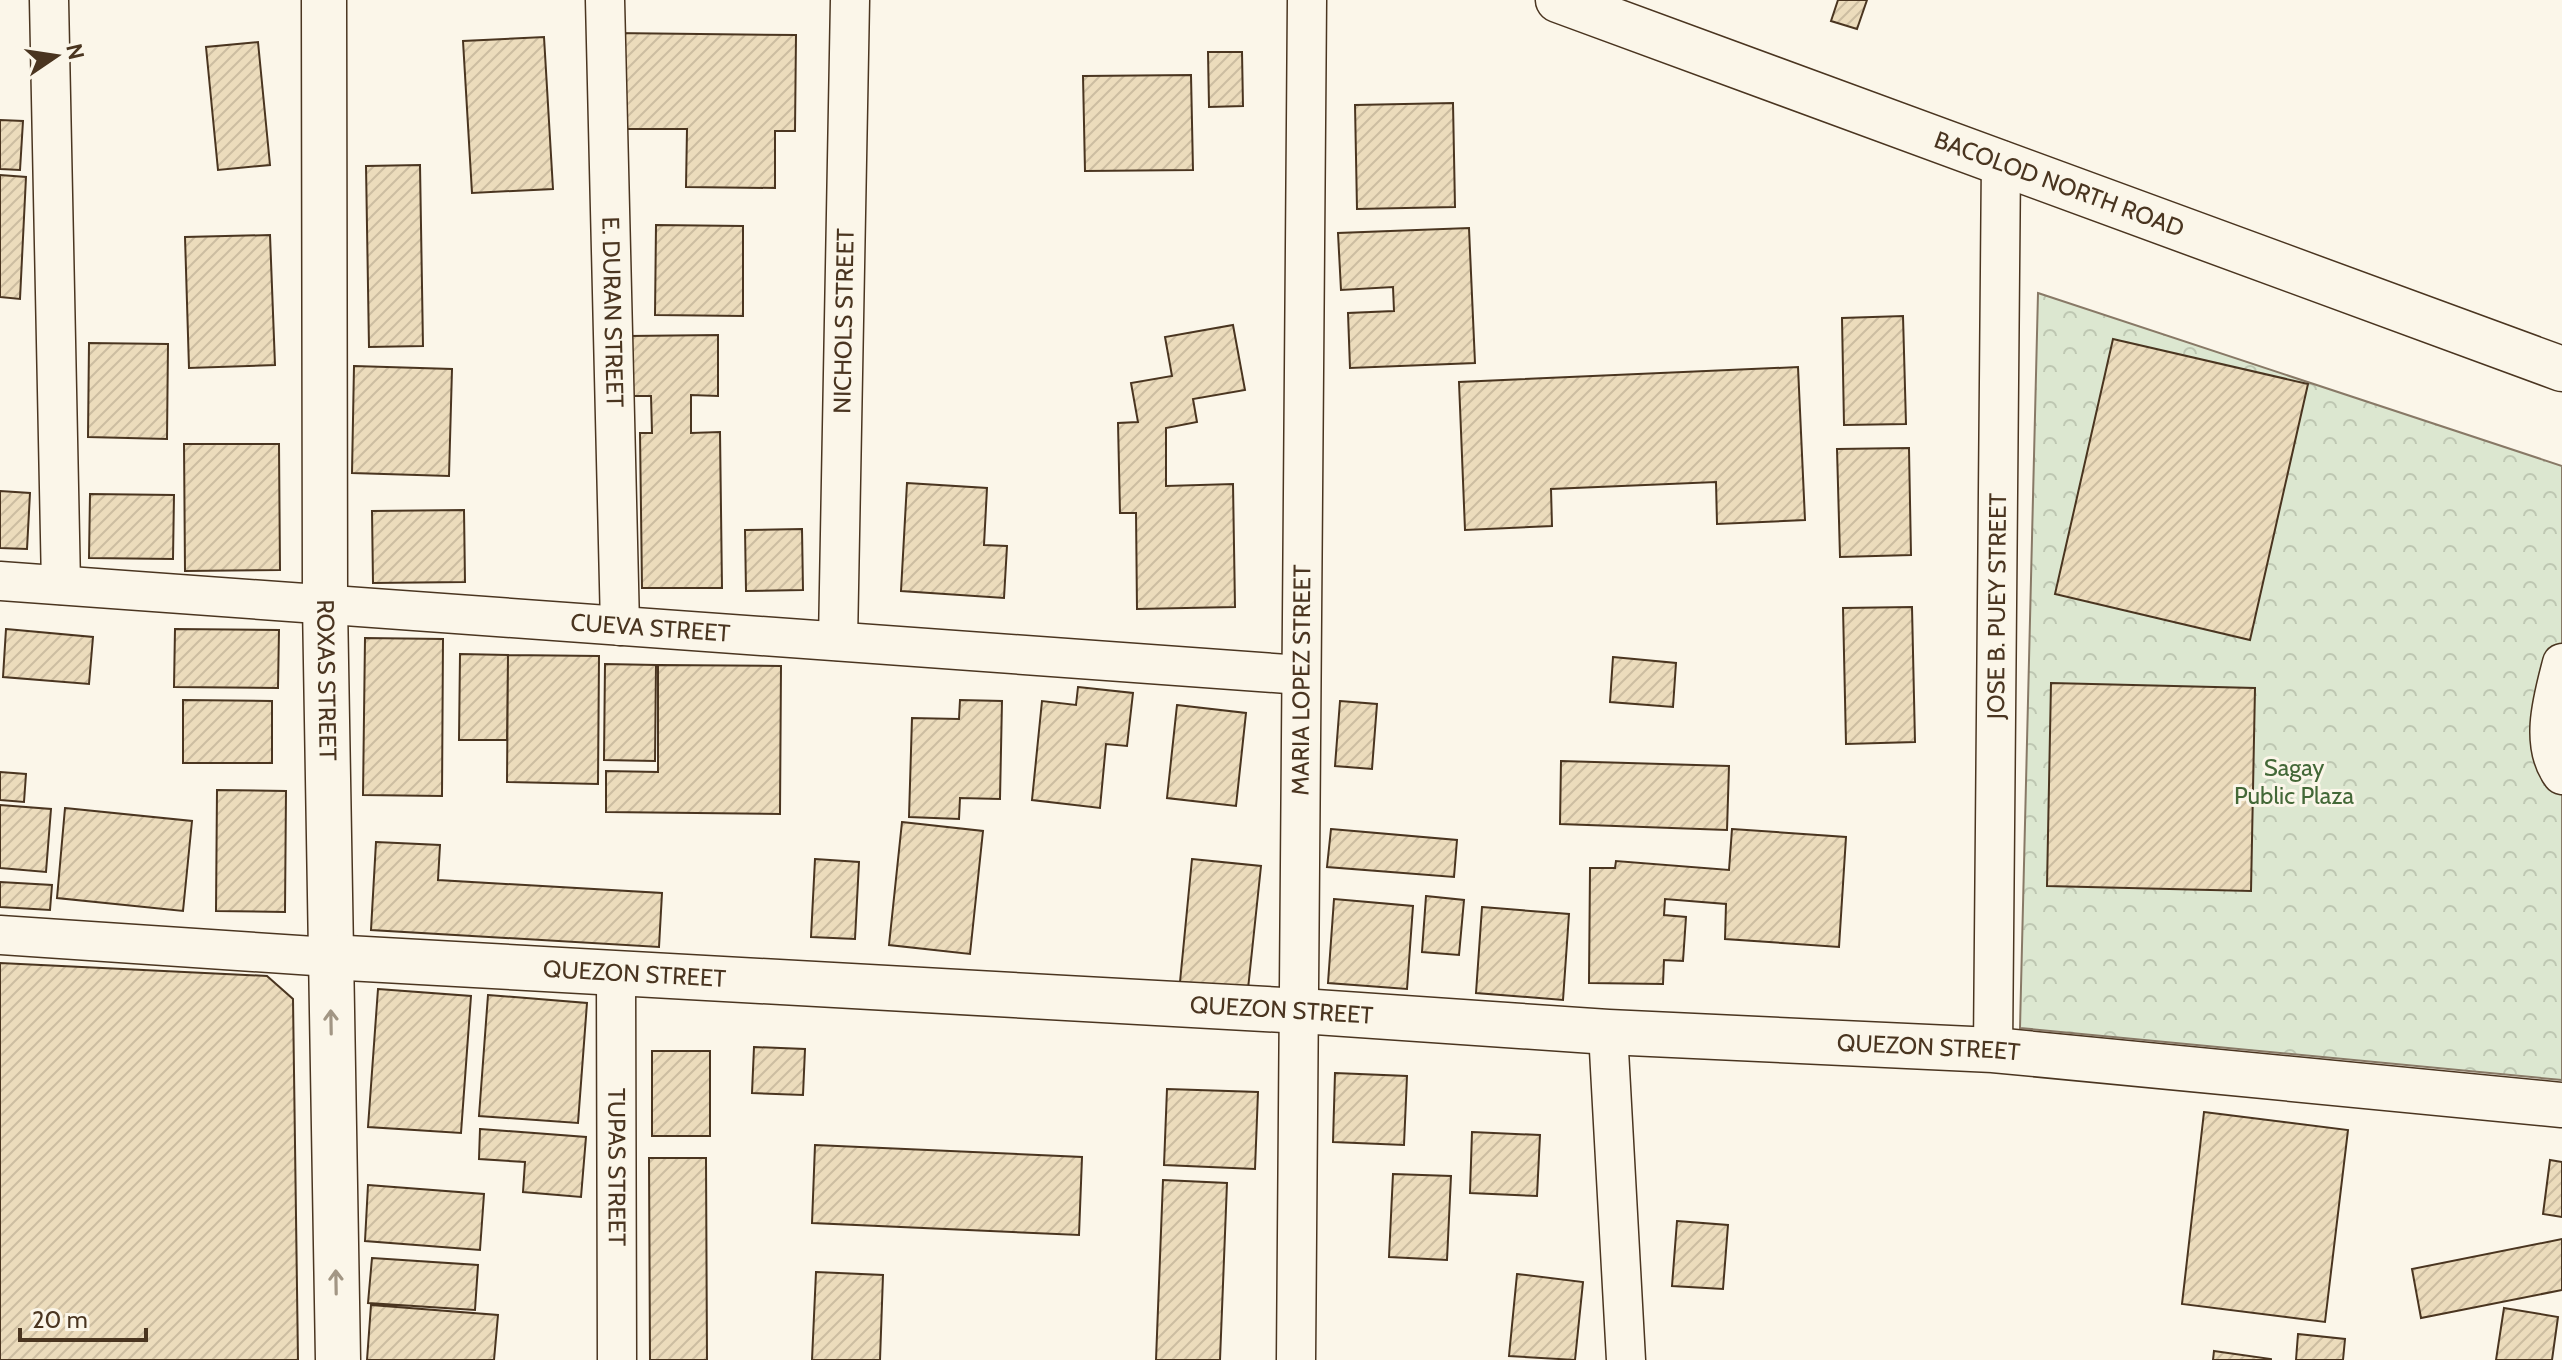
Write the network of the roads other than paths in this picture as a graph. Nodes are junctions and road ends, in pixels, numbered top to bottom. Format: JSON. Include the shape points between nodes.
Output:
{"nodes":[{"id":1,"x":49,"y":0,"type":"edge"},
{"id":2,"x":324,"y":0,"type":"edge"},
{"id":3,"x":605,"y":0,"type":"edge"},
{"id":4,"x":850,"y":0,"type":"edge"},
{"id":5,"x":1307,"y":0,"type":"edge"},
{"id":6,"x":1558,"y":0,"type":"edge"},
{"id":7,"x":2001,"y":160,"type":"junction"},
{"id":8,"x":2562,"y":369,"type":"edge"},
{"id":9,"x":0,"y":581,"type":"edge"},
{"id":10,"x":61,"y":585,"type":"junction"},
{"id":11,"x":325,"y":604,"type":"junction"},
{"id":12,"x":620,"y":626,"type":"junction"},
{"id":13,"x":838,"y":641,"type":"junction"},
{"id":14,"x":2562,"y":663,"type":"edge"},
{"id":15,"x":1301,"y":675,"type":"junction"},
{"id":16,"x":2562,"y":775,"type":"edge"},
{"id":17,"x":0,"y":935,"type":"edge"},
{"id":18,"x":329,"y":957,"type":"junction"},
{"id":19,"x":616,"y":975,"type":"junction"},
{"id":20,"x":1301,"y":1011,"type":"junction"},
{"id":21,"x":1608,"y":1032,"type":"junction"},
{"id":22,"x":1993,"y":1050,"type":"junction"},
{"id":23,"x":2562,"y":1105,"type":"edge"},
{"id":24,"x":338,"y":1360,"type":"edge"},
{"id":25,"x":617,"y":1360,"type":"edge"},
{"id":26,"x":1296,"y":1360,"type":"edge"},
{"id":27,"x":1626,"y":1360,"type":"edge"}],
"edges":[{"from":1,"to":10,"type":"street"},
{"from":2,"to":11,"type":"main road","name":"ROXAS STREET"},
{"from":3,"to":12,"type":"street","name":"E. DURAN STREET"},
{"from":4,"to":13,"type":"street","name":"NICHOLS STREET"},
{"from":5,"to":15,"type":"street","name":"MARIA LOPEZ STREET"},
{"from":6,"to":7,"type":"main road","name":"BACOLOD NORTH ROAD"},
{"from":7,"to":8,"type":"main road","name":"BACOLOD NORTH ROAD"},
{"from":7,"to":22,"type":"street","name":"JOSE B. PUEY STREET"},
{"from":9,"to":10,"type":"street","name":"CUEVA STREET"},
{"from":10,"to":11,"type":"street","name":"CUEVA STREET"},
{"from":11,"to":12,"type":"street","name":"CUEVA STREET"},
{"from":11,"to":18,"type":"main road","name":"ROXAS STREET"},
{"from":12,"to":13,"type":"street","name":"CUEVA STREET"},
{"from":13,"to":15,"type":"street","name":"CUEVA STREET"},
{"from":14,"to":16,"type":"street","via":[[2549,709],[2553,763]]},
{"from":15,"to":20,"type":"street","name":"MARIA LOPEZ STREET"},
{"from":17,"to":18,"type":"street","name":"QUEZON STREET"},
{"from":18,"to":19,"type":"main road","name":"QUEZON STREET"},
{"from":24,"to":18,"type":"main road","name":"ROXAS STREET","one_way":true},
{"from":19,"to":20,"type":"main road","name":"QUEZON STREET"},
{"from":19,"to":25,"type":"street","name":"TUPAS STREET"},
{"from":20,"to":21,"type":"main road","name":"QUEZON STREET"},
{"from":20,"to":26,"type":"street","name":"MARIA LOPEZ STREET"},
{"from":21,"to":22,"type":"main road","name":"QUEZON STREET"},
{"from":21,"to":27,"type":"street"},
{"from":22,"to":23,"type":"main road","name":"QUEZON STREET"}]}
